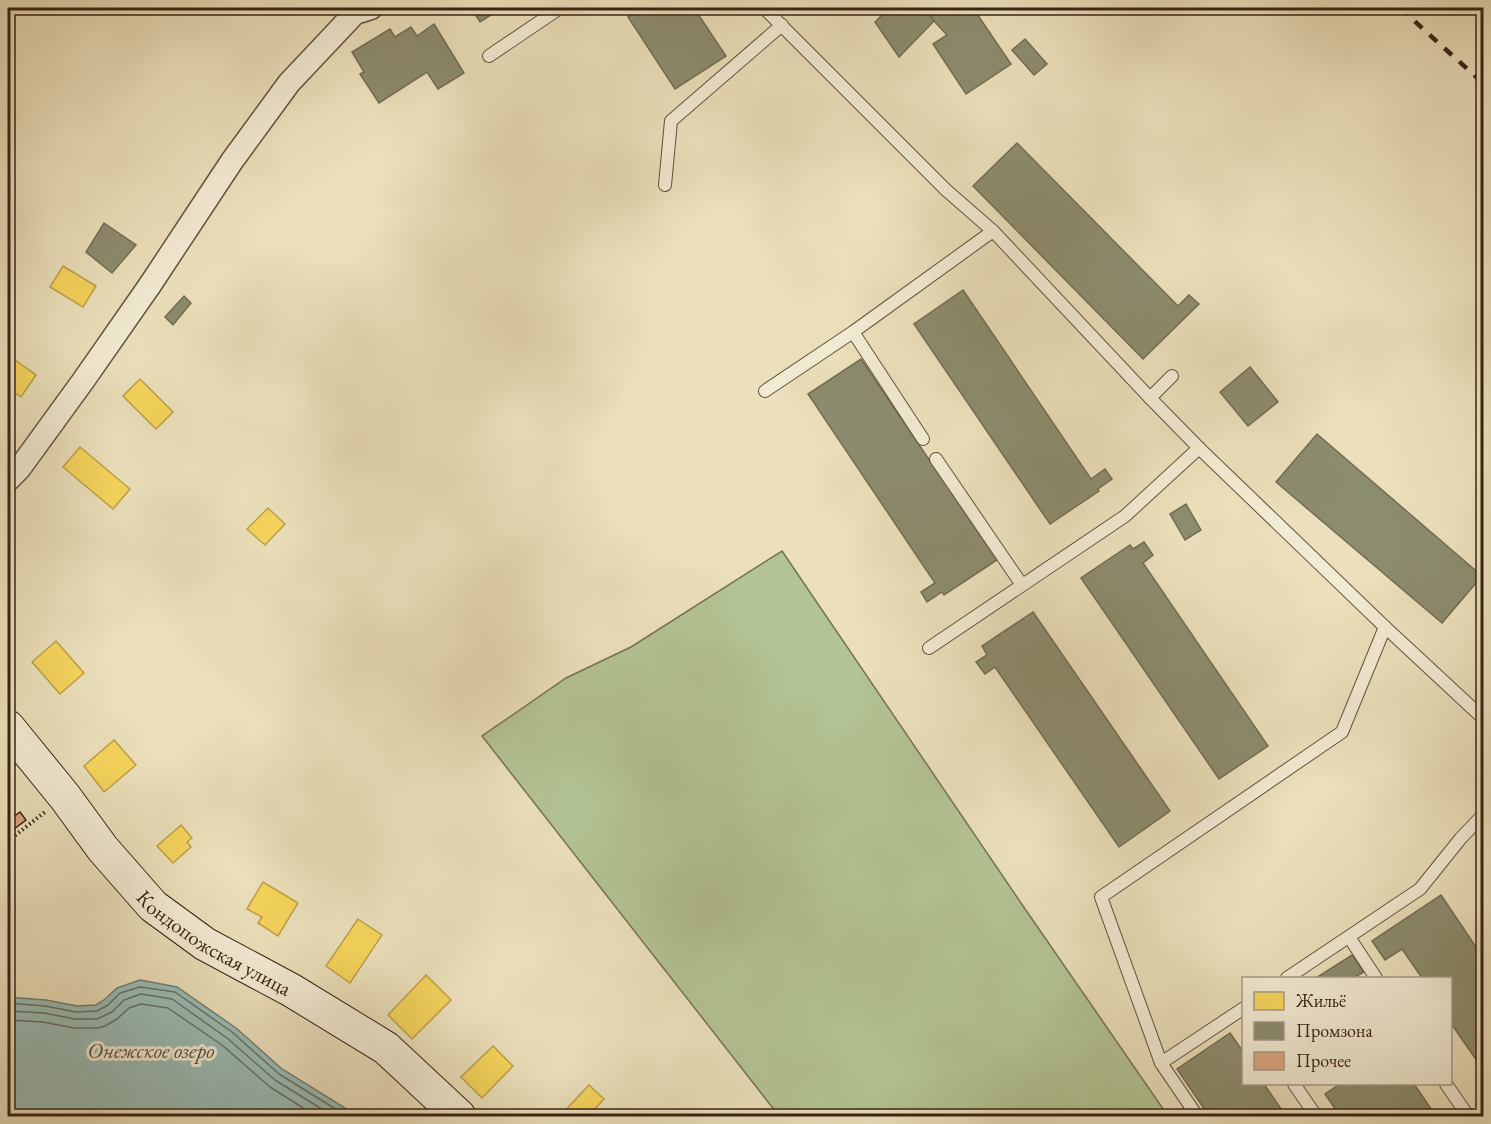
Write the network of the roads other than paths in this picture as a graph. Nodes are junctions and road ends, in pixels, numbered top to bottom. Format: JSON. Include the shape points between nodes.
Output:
{"nodes":[{"id":1,"x":371,"y":8,"type":"edge"},
{"id":2,"x":560,"y":8,"type":"edge"},
{"id":3,"x":764,"y":8,"type":"edge"},
{"id":4,"x":782,"y":25,"type":"junction"},
{"id":5,"x":489,"y":56,"type":"dead end"},
{"id":6,"x":665,"y":185,"type":"dead end"},
{"id":7,"x":993,"y":231,"type":"junction"},
{"id":8,"x":853,"y":332,"type":"junction"},
{"id":9,"x":1172,"y":376,"type":"dead end"},
{"id":10,"x":765,"y":391,"type":"dead end"},
{"id":11,"x":1150,"y":398,"type":"junction"},
{"id":12,"x":923,"y":439,"type":"dead end"},
{"id":13,"x":1199,"y":448,"type":"junction"},
{"id":14,"x":936,"y":459,"type":"dead end"},
{"id":15,"x":8,"y":480,"type":"edge"},
{"id":16,"x":1022,"y":585,"type":"junction"},
{"id":17,"x":1385,"y":627,"type":"junction"},
{"id":18,"x":929,"y":648,"type":"dead end"},
{"id":19,"x":1484,"y":719,"type":"edge"},
{"id":20,"x":8,"y":727,"type":"edge"},
{"id":21,"x":1484,"y":814,"type":"edge"},
{"id":22,"x":1348,"y":937,"type":"junction"},
{"id":23,"x":1288,"y":977,"type":"edge"},
{"id":24,"x":1375,"y":977,"type":"edge"},
{"id":25,"x":1242,"y":1009,"type":"edge"},
{"id":26,"x":1161,"y":1064,"type":"junction"},
{"id":27,"x":1295,"y":1085,"type":"edge"},
{"id":28,"x":1447,"y":1085,"type":"edge"},
{"id":29,"x":459,"y":1116,"type":"edge"},
{"id":30,"x":1197,"y":1116,"type":"edge"},
{"id":31,"x":1316,"y":1116,"type":"edge"},
{"id":32,"x":1468,"y":1116,"type":"edge"}],
"edges":[{"from":1,"to":15,"type":"street","via":[[355,13],[289,83],[83,381]]},
{"from":2,"to":5,"type":"lane"},
{"from":3,"to":4,"type":"lane"},
{"from":4,"to":6,"type":"lane","via":[[670,121]]},
{"from":4,"to":7,"type":"lane","via":[[946,190]]},
{"from":7,"to":8,"type":"lane"},
{"from":7,"to":11,"type":"lane"},
{"from":8,"to":10,"type":"lane"},
{"from":8,"to":12,"type":"lane"},
{"from":9,"to":11,"type":"lane"},
{"from":11,"to":13,"type":"lane"},
{"from":13,"to":16,"type":"lane","via":[[1125,516]]},
{"from":13,"to":17,"type":"lane"},
{"from":14,"to":16,"type":"lane"},
{"from":16,"to":18,"type":"lane"},
{"from":17,"to":19,"type":"lane"},
{"from":17,"to":26,"type":"lane","via":[[1341,732],[1101,897]]},
{"from":20,"to":29,"type":"street","name":"Кондопожская улица","via":[[153,906],[205,944],[386,1048]]},
{"from":21,"to":22,"type":"lane","via":[[1420,889]]},
{"from":22,"to":23,"type":"lane"},
{"from":22,"to":24,"type":"lane"},
{"from":25,"to":26,"type":"lane"},
{"from":26,"to":30,"type":"lane"},
{"from":27,"to":31,"type":"lane"},
{"from":28,"to":32,"type":"lane"}]}
